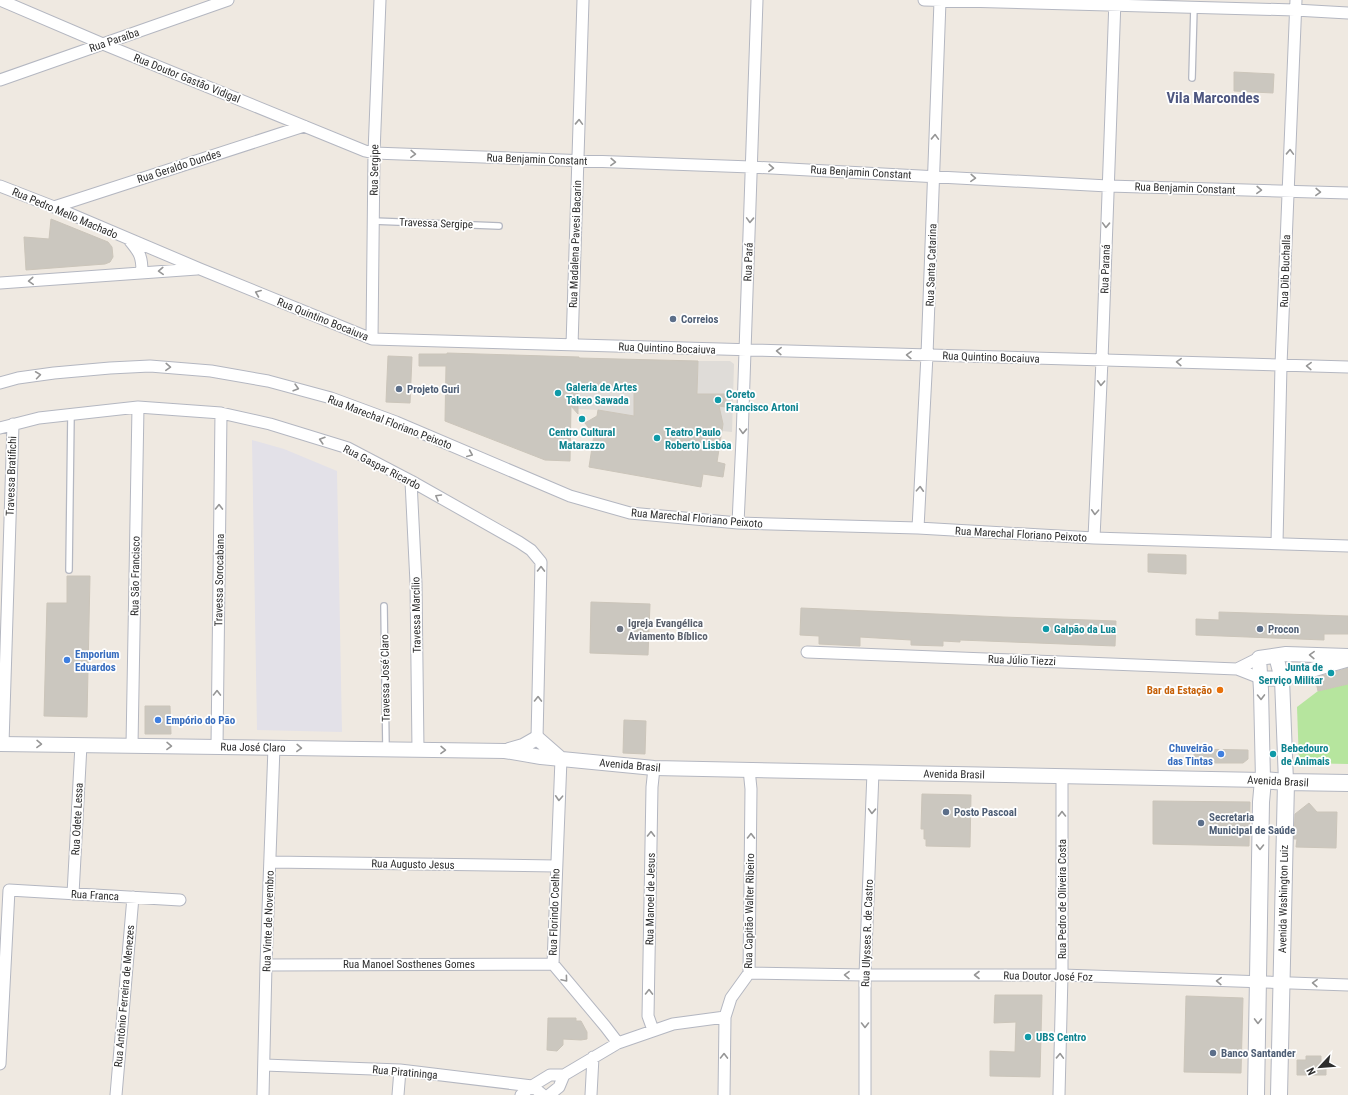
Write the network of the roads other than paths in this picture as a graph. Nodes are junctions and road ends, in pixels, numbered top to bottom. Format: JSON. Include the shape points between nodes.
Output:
{"nodes":[{"id":1,"x":0,"y":0,"type":"edge"},
{"id":2,"x":228,"y":0,"type":"edge"},
{"id":3,"x":380,"y":0,"type":"edge"},
{"id":4,"x":583,"y":0,"type":"edge"},
{"id":5,"x":757,"y":0,"type":"edge"},
{"id":6,"x":924,"y":0,"type":"edge"},
{"id":7,"x":940,"y":1,"type":"edge"},
{"id":8,"x":1115,"y":2,"type":"edge"},
{"id":9,"x":1296,"y":5,"type":"edge"},
{"id":10,"x":1194,"y":7,"type":"junction"},
{"id":11,"x":1348,"y":13,"type":"edge"},
{"id":12,"x":103,"y":44,"type":"junction"},
{"id":13,"x":1192,"y":78,"type":"dead end"},
{"id":14,"x":0,"y":80,"type":"edge"},
{"id":15,"x":304,"y":126,"type":"junction"},
{"id":16,"x":374,"y":153,"type":"junction"},
{"id":17,"x":577,"y":161,"type":"junction"},
{"id":18,"x":751,"y":167,"type":"junction"},
{"id":19,"x":934,"y":176,"type":"junction"},
{"id":20,"x":0,"y":186,"type":"edge"},
{"id":21,"x":1108,"y":186,"type":"junction"},
{"id":22,"x":1288,"y":191,"type":"junction"},
{"id":23,"x":1348,"y":193,"type":"edge"},
{"id":24,"x":54,"y":207,"type":"junction"},
{"id":25,"x":373,"y":221,"type":"junction"},
{"id":26,"x":499,"y":226,"type":"dead end"},
{"id":27,"x":130,"y":240,"type":"junction"},
{"id":28,"x":200,"y":269,"type":"junction"},
{"id":29,"x":142,"y":272,"type":"junction"},
{"id":30,"x":0,"y":283,"type":"edge"},
{"id":31,"x":372,"y":339,"type":"junction"},
{"id":32,"x":572,"y":345,"type":"junction"},
{"id":33,"x":745,"y":350,"type":"junction"},
{"id":34,"x":927,"y":355,"type":"junction"},
{"id":35,"x":1102,"y":360,"type":"junction"},
{"id":36,"x":1282,"y":365,"type":"junction"},
{"id":37,"x":1348,"y":367,"type":"edge"},
{"id":38,"x":0,"y":383,"type":"edge"},
{"id":39,"x":138,"y":407,"type":"junction"},
{"id":40,"x":220,"y":413,"type":"junction"},
{"id":41,"x":71,"y":414,"type":"junction"},
{"id":42,"x":13,"y":424,"type":"junction"},
{"id":43,"x":0,"y":428,"type":"edge"},
{"id":44,"x":411,"y":481,"type":"junction"},
{"id":45,"x":738,"y":523,"type":"junction"},
{"id":46,"x":918,"y":528,"type":"junction"},
{"id":47,"x":1094,"y":538,"type":"junction"},
{"id":48,"x":1277,"y":543,"type":"junction"},
{"id":49,"x":1348,"y":546,"type":"edge"},
{"id":50,"x":69,"y":570,"type":"dead end"},
{"id":51,"x":384,"y":606,"type":"dead end"},
{"id":52,"x":807,"y":652,"type":"dead end"},
{"id":53,"x":1276,"y":656,"type":"junction"},
{"id":54,"x":1348,"y":656,"type":"edge"},
{"id":55,"x":1259,"y":658,"type":"junction"},
{"id":56,"x":1348,"y":660,"type":"edge"},
{"id":57,"x":1237,"y":668,"type":"junction"},
{"id":58,"x":1260,"y":678,"type":"junction"},
{"id":59,"x":1282,"y":680,"type":"junction"},
{"id":60,"x":538,"y":738,"type":"junction"},
{"id":61,"x":1,"y":744,"type":"edge"},
{"id":62,"x":81,"y":745,"type":"junction"},
{"id":63,"x":132,"y":745,"type":"junction"},
{"id":64,"x":217,"y":746,"type":"junction"},
{"id":65,"x":274,"y":747,"type":"junction"},
{"id":66,"x":386,"y":750,"type":"junction"},
{"id":67,"x":418,"y":750,"type":"junction"},
{"id":68,"x":505,"y":751,"type":"junction"},
{"id":69,"x":561,"y":759,"type":"junction"},
{"id":70,"x":654,"y":768,"type":"junction"},
{"id":71,"x":749,"y":769,"type":"junction"},
{"id":72,"x":873,"y":772,"type":"junction"},
{"id":73,"x":1062,"y":776,"type":"junction"},
{"id":74,"x":1263,"y":780,"type":"junction"},
{"id":75,"x":1286,"y":782,"type":"junction"},
{"id":76,"x":1348,"y":783,"type":"edge"},
{"id":77,"x":270,"y":862,"type":"junction"},
{"id":78,"x":556,"y":866,"type":"junction"},
{"id":79,"x":73,"y":894,"type":"junction"},
{"id":80,"x":133,"y":897,"type":"junction"},
{"id":81,"x":180,"y":900,"type":"dead end"},
{"id":82,"x":553,"y":964,"type":"junction"},
{"id":83,"x":266,"y":965,"type":"junction"},
{"id":84,"x":749,"y":973,"type":"junction"},
{"id":85,"x":865,"y":975,"type":"junction"},
{"id":86,"x":1062,"y":975,"type":"junction"},
{"id":87,"x":1258,"y":982,"type":"junction"},
{"id":88,"x":1281,"y":982,"type":"junction"},
{"id":89,"x":1348,"y":985,"type":"edge"},
{"id":90,"x":725,"y":1016,"type":"junction"},
{"id":91,"x":653,"y":1030,"type":"junction"},
{"id":92,"x":618,"y":1043,"type":"junction"},
{"id":93,"x":593,"y":1057,"type":"junction"},
{"id":94,"x":0,"y":1064,"type":"edge"},
{"id":95,"x":264,"y":1065,"type":"junction"},
{"id":96,"x":400,"y":1070,"type":"junction"},
{"id":97,"x":564,"y":1075,"type":"junction"},
{"id":98,"x":532,"y":1086,"type":"junction"},
{"id":99,"x":116,"y":1095,"type":"edge"},
{"id":100,"x":263,"y":1095,"type":"edge"},
{"id":101,"x":398,"y":1095,"type":"edge"},
{"id":102,"x":521,"y":1095,"type":"edge"},
{"id":103,"x":543,"y":1095,"type":"edge"},
{"id":104,"x":549,"y":1095,"type":"edge"},
{"id":105,"x":591,"y":1095,"type":"edge"},
{"id":106,"x":724,"y":1095,"type":"edge"},
{"id":107,"x":865,"y":1095,"type":"edge"},
{"id":108,"x":1059,"y":1095,"type":"edge"},
{"id":109,"x":1256,"y":1095,"type":"edge"},
{"id":110,"x":1279,"y":1095,"type":"edge"}],
"edges":[{"from":1,"to":12,"type":"street","name":"Rua Doutor Gastão Vidigal"},
{"from":2,"to":12,"type":"street","name":"Rua Paraíba"},
{"from":3,"to":16,"type":"street","name":"Rua Sergipe"},
{"from":17,"to":4,"type":"street","name":"Rua Madalena Pavesi Bacarin","one_way":true},
{"from":5,"to":18,"type":"street","name":"Rua Pará"},
{"from":6,"to":7,"type":"street"},
{"from":7,"to":8,"type":"street"},
{"from":19,"to":7,"type":"street","name":"Rua Santa Catarina","one_way":true},
{"from":8,"to":10,"type":"street"},
{"from":8,"to":21,"type":"street","name":"Rua Paraná"},
{"from":9,"to":10,"type":"street"},
{"from":9,"to":11,"type":"street"},
{"from":22,"to":9,"type":"street","name":"Rua Dib Buchalla","one_way":true},
{"from":10,"to":13,"type":"lane"},
{"from":12,"to":14,"type":"street","name":"Rua Paraíba"},
{"from":12,"to":15,"type":"street","name":"Rua Doutor Gastão Vidigal"},
{"from":15,"to":16,"type":"street","name":"Rua Doutor Gastão Vidigal"},
{"from":15,"to":24,"type":"street","name":"Rua Geraldo Dundes"},
{"from":16,"to":17,"type":"street","name":"Rua Benjamin Constant","one_way":true},
{"from":16,"to":25,"type":"street","name":"Rua Sergipe"},
{"from":17,"to":18,"type":"street","name":"Rua Benjamin Constant","one_way":true},
{"from":17,"to":32,"type":"street","name":"Rua Madalena Pavesi Bacarin"},
{"from":18,"to":19,"type":"street","name":"Rua Benjamin Constant","one_way":true},
{"from":18,"to":33,"type":"street","name":"Rua Pará","one_way":true},
{"from":19,"to":21,"type":"street","name":"Rua Benjamin Constant","one_way":true},
{"from":19,"to":34,"type":"street","name":"Rua Santa Catarina"},
{"from":20,"to":24,"type":"street","name":"Rua Pedro Mello Machado"},
{"from":21,"to":22,"type":"street","name":"Rua Benjamin Constant","one_way":true},
{"from":21,"to":35,"type":"street","name":"Rua Paraná","one_way":true},
{"from":22,"to":23,"type":"street","name":"Rua Benjamin Constant","one_way":true},
{"from":22,"to":36,"type":"street","name":"Rua Dib Buchalla"},
{"from":24,"to":27,"type":"street","name":"Rua Pedro Mello Machado"},
{"from":25,"to":26,"type":"lane","name":"Travessa Sergipe"},
{"from":25,"to":31,"type":"street","name":"Rua Sergipe"},
{"from":27,"to":28,"type":"street","name":"Rua Pedro Mello Machado"},
{"from":27,"to":29,"type":"street","name":"Rua Pedro Mello Machado","via":[[140,254]]},
{"from":28,"to":29,"type":"street","name":"Rua Quintino Bocaiuva","one_way":true},
{"from":31,"to":28,"type":"street","name":"Rua Quintino Bocaiuva","one_way":true},
{"from":29,"to":30,"type":"street","name":"Rua Quintino Bocaiuva","one_way":true},
{"from":31,"to":32,"type":"street","name":"Rua Quintino Bocaiuva"},
{"from":32,"to":33,"type":"street","name":"Rua Quintino Bocaiuva"},
{"from":34,"to":33,"type":"street","name":"Rua Quintino Bocaiuva","one_way":true},
{"from":33,"to":45,"type":"street","name":"Rua Pará","one_way":true},
{"from":34,"to":35,"type":"street","name":"Rua Quintino Bocaiuva"},
{"from":46,"to":34,"type":"street","name":"Rua Santa Catarina","one_way":true},
{"from":36,"to":35,"type":"street","name":"Rua Quintino Bocaiuva","one_way":true},
{"from":35,"to":47,"type":"street","name":"Rua Paraná","one_way":true},
{"from":37,"to":36,"type":"street","name":"Rua Quintino Bocaiuva","one_way":true},
{"from":36,"to":48,"type":"street","name":"Rua Dib Buchalla"},
{"from":38,"to":45,"type":"street","name":"Rua Marechal Floriano Peixoto","one_way":true,"via":[[54,373],[150,366],[246,376],[331,398],[396,422],[570,496],[630,512]]},
{"from":39,"to":40,"type":"street","name":"Rua Gaspar Ricardo"},
{"from":39,"to":41,"type":"street","name":"Rua Gaspar Ricardo"},
{"from":39,"to":63,"type":"street","name":"Rua São Francisco"},
{"from":44,"to":40,"type":"street","name":"Rua Gaspar Ricardo","one_way":true,"via":[[348,448],[270,424]]},
{"from":64,"to":40,"type":"street","name":"Travessa Sorocabana","one_way":true},
{"from":41,"to":42,"type":"street","name":"Rua Gaspar Ricardo"},
{"from":41,"to":50,"type":"lane"},
{"from":42,"to":43,"type":"street","name":"Rua Gaspar Ricardo"},
{"from":42,"to":61,"type":"street","name":"Travessa Bratifichi"},
{"from":60,"to":44,"type":"street","name":"Rua Gaspar Ricardo","one_way":true,"via":[[541,562],[531,550]]},
{"from":44,"to":67,"type":"street","name":"Travessa Marcílio","via":[[416,583]]},
{"from":45,"to":46,"type":"street","name":"Rua Marechal Floriano Peixoto"},
{"from":46,"to":47,"type":"street","name":"Rua Marechal Floriano Peixoto"},
{"from":47,"to":48,"type":"street","name":"Rua Marechal Floriano Peixoto"},
{"from":48,"to":49,"type":"street","name":"Rua Marechal Floriano Peixoto"},
{"from":51,"to":66,"type":"lane","name":"Travessa José Claro"},
{"from":52,"to":57,"type":"street","name":"Rua Júlio Tiezzi"},
{"from":54,"to":53,"type":"street","name":"Rua Júlio Tiezzi","one_way":true},
{"from":53,"to":55,"type":"street","name":"Rua Júlio Tiezzi"},
{"from":53,"to":59,"type":"street","name":"Avenida Washington Luiz"},
{"from":55,"to":57,"type":"street","name":"Rua Júlio Tiezzi"},
{"from":55,"to":58,"type":"street"},
{"from":56,"to":59,"type":"street"},
{"from":57,"to":58,"type":"street","name":"Rua Júlio Tiezzi"},
{"from":58,"to":59,"type":"street","name":"Rua Júlio Tiezzi"},
{"from":58,"to":74,"type":"street","one_way":true},
{"from":59,"to":75,"type":"street","name":"Avenida Washington Luiz"},
{"from":60,"to":68,"type":"street","name":"Rua José Claro"},
{"from":60,"to":69,"type":"street"},
{"from":61,"to":62,"type":"street","name":"Rua José Claro","one_way":true},
{"from":62,"to":63,"type":"street","name":"Rua José Claro"},
{"from":62,"to":79,"type":"street","name":"Rua Odete Lessa"},
{"from":63,"to":64,"type":"street","name":"Rua José Claro","one_way":true},
{"from":64,"to":65,"type":"street","name":"Rua José Claro"},
{"from":65,"to":66,"type":"street","name":"Rua José Claro","one_way":true},
{"from":65,"to":77,"type":"street","name":"Rua Vinte de Novembro"},
{"from":66,"to":67,"type":"street","name":"Rua José Claro"},
{"from":67,"to":68,"type":"street","name":"Rua José Claro","one_way":true},
{"from":68,"to":69,"type":"street","name":"Rua José Claro"},
{"from":69,"to":70,"type":"street","name":"Avenida Brasil"},
{"from":69,"to":78,"type":"street","name":"Rua Florindo Coelho","one_way":true},
{"from":70,"to":71,"type":"street","name":"Avenida Brasil"},
{"from":91,"to":70,"type":"street","name":"Rua Manoel de Jesus","one_way":true,"via":[[648,1016]]},
{"from":71,"to":72,"type":"street","name":"Avenida Brasil"},
{"from":84,"to":71,"type":"street","name":"Rua Capitão Walter Ribeiro","one_way":true},
{"from":72,"to":73,"type":"street","name":"Avenida Brasil"},
{"from":72,"to":85,"type":"street","name":"Rua Ulysses R. de Castro","one_way":true},
{"from":73,"to":74,"type":"street","name":"Avenida Brasil"},
{"from":86,"to":73,"type":"street","name":"Rua Pedro de Oliveira Costa","one_way":true},
{"from":74,"to":75,"type":"main road","name":"Avenida Brasil"},
{"from":74,"to":87,"type":"main road","one_way":true},
{"from":75,"to":76,"type":"main road","name":"Avenida Brasil"},
{"from":75,"to":88,"type":"main road","name":"Avenida Washington Luiz"},
{"from":77,"to":78,"type":"street","name":"Rua Augusto Jesus"},
{"from":77,"to":83,"type":"street","name":"Rua Vinte de Novembro"},
{"from":78,"to":82,"type":"street","name":"Rua Florindo Coelho"},
{"from":79,"to":80,"type":"street","name":"Rua Franca"},
{"from":79,"to":94,"type":"street","name":"Rua Franca","via":[[9,890]]},
{"from":80,"to":81,"type":"street","name":"Rua Franca"},
{"from":80,"to":99,"type":"street","name":"Rua Antônio Ferreira de Menezes"},
{"from":82,"to":83,"type":"street","name":"Rua Manoel Sosthenes Gomes"},
{"from":82,"to":92,"type":"street","name":"Rua Florindo Coelho","one_way":true},
{"from":83,"to":95,"type":"street","name":"Rua Vinte de Novembro"},
{"from":85,"to":84,"type":"street","name":"Rua Doutor José Foz","one_way":true},
{"from":84,"to":90,"type":"street","name":"Rua Capitão Walter Ribeiro","via":[[731,998]]},
{"from":86,"to":85,"type":"street","name":"Rua Doutor José Foz","one_way":true},
{"from":85,"to":107,"type":"street","name":"Rua Ulysses R. de Castro","one_way":true},
{"from":87,"to":86,"type":"street","name":"Rua Doutor José Foz","one_way":true},
{"from":108,"to":86,"type":"street","name":"Rua Pedro de Oliveira Costa","one_way":true},
{"from":87,"to":88,"type":"street","name":"Rua Doutor José Foz"},
{"from":87,"to":109,"type":"main road","one_way":true},
{"from":89,"to":88,"type":"street","name":"Rua Doutor José Foz","one_way":true},
{"from":88,"to":110,"type":"main road","name":"Avenida Washington Luiz"},
{"from":90,"to":91,"type":"street","via":[[673,1024]]},
{"from":106,"to":90,"type":"street","name":"Rua Capitão Walter Ribeiro","one_way":true},
{"from":91,"to":92,"type":"street"},
{"from":92,"to":93,"type":"street"},
{"from":93,"to":97,"type":"street"},
{"from":93,"to":105,"type":"street"},
{"from":95,"to":96,"type":"street","name":"Rua Piratininga"},
{"from":95,"to":100,"type":"street","name":"Rua Vinte de Novembro"},
{"from":96,"to":98,"type":"street","name":"Rua Piratininga"},
{"from":96,"to":101,"type":"street"},
{"from":97,"to":98,"type":"street","via":[[550,1075]]},
{"from":97,"to":104,"type":"street","via":[[559,1087]]},
{"from":98,"to":102,"type":"street"},
{"from":98,"to":103,"type":"street"}]}
